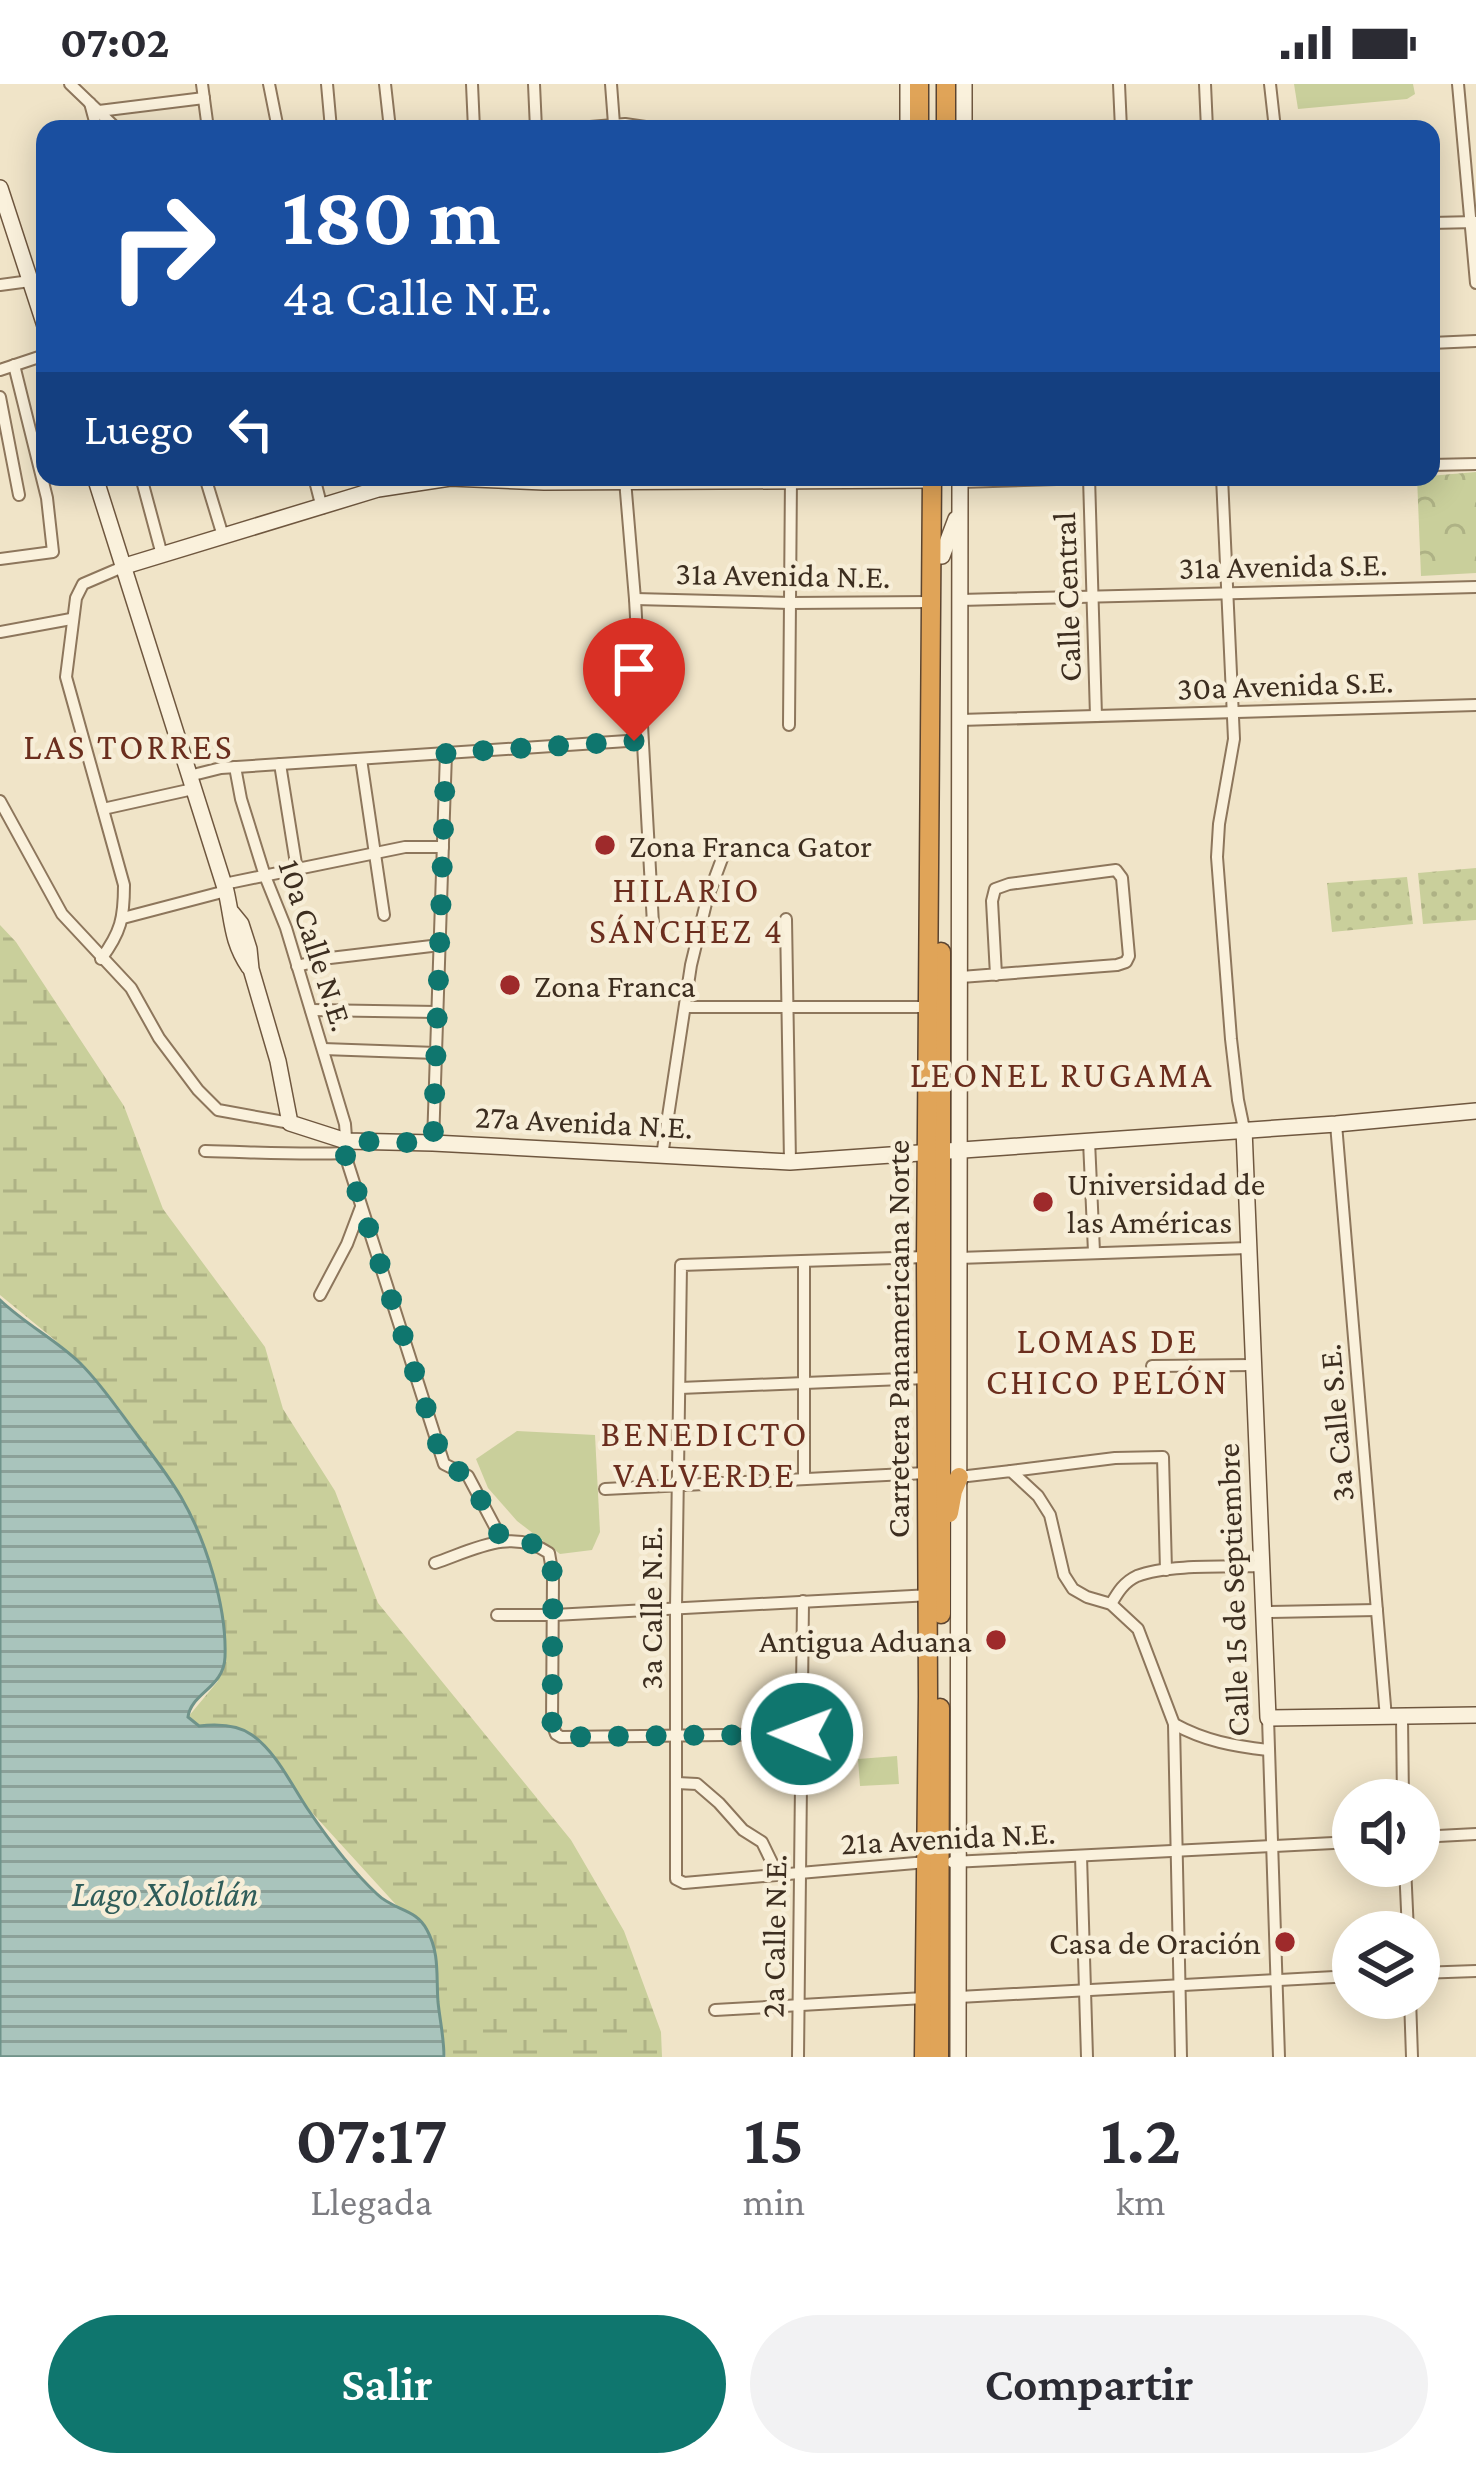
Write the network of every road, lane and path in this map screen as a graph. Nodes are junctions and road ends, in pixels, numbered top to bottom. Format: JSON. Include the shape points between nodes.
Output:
{"nodes":[{"id":1,"x":70,"y":84,"type":"edge"},
{"id":2,"x":269,"y":84,"type":"edge"},
{"id":3,"x":327,"y":84,"type":"edge"},
{"id":4,"x":385,"y":84,"type":"edge"},
{"id":5,"x":472,"y":84,"type":"edge"},
{"id":6,"x":534,"y":84,"type":"edge"},
{"id":7,"x":611,"y":84,"type":"edge"},
{"id":8,"x":908,"y":84,"type":"edge"},
{"id":9,"x":919,"y":84,"type":"edge"},
{"id":10,"x":946,"y":84,"type":"edge"},
{"id":11,"x":964,"y":84,"type":"edge"},
{"id":12,"x":1119,"y":84,"type":"edge"},
{"id":13,"x":1205,"y":84,"type":"edge"},
{"id":14,"x":1270,"y":84,"type":"edge"},
{"id":15,"x":1458,"y":84,"type":"edge"},
{"id":16,"x":203,"y":91,"type":"edge"},
{"id":17,"x":1476,"y":105,"type":"edge"},
{"id":18,"x":1460,"y":106,"type":"junction"},
{"id":19,"x":94,"y":107,"type":"junction"},
{"id":20,"x":96,"y":120,"type":"edge"},
{"id":21,"x":108,"y":120,"type":"edge"},
{"id":22,"x":276,"y":120,"type":"edge"},
{"id":23,"x":330,"y":120,"type":"edge"},
{"id":24,"x":389,"y":120,"type":"edge"},
{"id":25,"x":474,"y":120,"type":"edge"},
{"id":26,"x":536,"y":120,"type":"edge"},
{"id":27,"x":614,"y":120,"type":"edge"},
{"id":28,"x":914,"y":120,"type":"edge"},
{"id":29,"x":916,"y":120,"type":"edge"},
{"id":30,"x":951,"y":120,"type":"edge"},
{"id":31,"x":954,"y":120,"type":"edge"},
{"id":32,"x":1120,"y":120,"type":"edge"},
{"id":33,"x":1207,"y":120,"type":"edge"},
{"id":34,"x":1274,"y":120,"type":"edge"},
{"id":35,"x":0,"y":188,"type":"edge"},
{"id":36,"x":1473,"y":222,"type":"edge"},
{"id":37,"x":1440,"y":223,"type":"edge"},
{"id":38,"x":36,"y":275,"type":"edge"},
{"id":39,"x":36,"y":280,"type":"edge"},
{"id":40,"x":1476,"y":283,"type":"edge"},
{"id":41,"x":0,"y":285,"type":"edge"},
{"id":42,"x":1476,"y":341,"type":"edge"},
{"id":43,"x":1440,"y":343,"type":"edge"},
{"id":44,"x":36,"y":358,"type":"edge"},
{"id":45,"x":14,"y":365,"type":"junction"},
{"id":46,"x":0,"y":370,"type":"edge"},
{"id":47,"x":0,"y":398,"type":"edge"},
{"id":48,"x":36,"y":454,"type":"edge"},
{"id":49,"x":1476,"y":464,"type":"edge"},
{"id":50,"x":1440,"y":465,"type":"edge"},
{"id":51,"x":44,"y":486,"type":"edge"},
{"id":52,"x":98,"y":486,"type":"edge"},
{"id":53,"x":143,"y":486,"type":"edge"},
{"id":54,"x":208,"y":486,"type":"edge"},
{"id":55,"x":316,"y":486,"type":"edge"},
{"id":56,"x":370,"y":486,"type":"edge"},
{"id":57,"x":625,"y":486,"type":"edge"},
{"id":58,"x":790,"y":486,"type":"edge"},
{"id":59,"x":944,"y":486,"type":"edge"},
{"id":60,"x":945,"y":486,"type":"edge"},
{"id":61,"x":948,"y":486,"type":"edge"},
{"id":62,"x":1089,"y":486,"type":"edge"},
{"id":63,"x":1222,"y":486,"type":"edge"},
{"id":64,"x":20,"y":495,"type":"dead end"},
{"id":65,"x":322,"y":508,"type":"junction"},
{"id":66,"x":960,"y":509,"type":"junction"},
{"id":67,"x":223,"y":536,"type":"junction"},
{"id":68,"x":162,"y":555,"type":"junction"},
{"id":69,"x":943,"y":556,"type":"junction"},
{"id":70,"x":0,"y":560,"type":"edge"},
{"id":71,"x":125,"y":566,"type":"junction"},
{"id":72,"x":1476,"y":587,"type":"edge"},
{"id":73,"x":1228,"y":592,"type":"junction"},
{"id":74,"x":1092,"y":597,"type":"junction"},
{"id":75,"x":635,"y":599,"type":"junction"},
{"id":76,"x":960,"y":600,"type":"junction"},
{"id":77,"x":930,"y":602,"type":"junction"},
{"id":78,"x":790,"y":603,"type":"junction"},
{"id":79,"x":71,"y":620,"type":"junction"},
{"id":80,"x":0,"y":632,"type":"edge"},
{"id":81,"x":1476,"y":705,"type":"edge"},
{"id":82,"x":1233,"y":712,"type":"junction"},
{"id":83,"x":960,"y":714,"type":"junction"},
{"id":84,"x":1096,"y":716,"type":"junction"},
{"id":85,"x":789,"y":725,"type":"dead end"},
{"id":86,"x":642,"y":740,"type":"junction"},
{"id":87,"x":446,"y":753,"type":"junction"},
{"id":88,"x":361,"y":759,"type":"junction"},
{"id":89,"x":280,"y":764,"type":"junction"},
{"id":90,"x":235,"y":767,"type":"junction"},
{"id":91,"x":191,"y":783,"type":"junction"},
{"id":92,"x":0,"y":801,"type":"edge"},
{"id":93,"x":103,"y":809,"type":"junction"},
{"id":94,"x":443,"y":847,"type":"junction"},
{"id":95,"x":374,"y":854,"type":"junction"},
{"id":96,"x":723,"y":856,"type":"dead end"},
{"id":97,"x":297,"y":870,"type":"junction"},
{"id":98,"x":265,"y":876,"type":"junction"},
{"id":99,"x":225,"y":888,"type":"junction"},
{"id":100,"x":384,"y":915,"type":"dead end"},
{"id":101,"x":123,"y":918,"type":"junction"},
{"id":102,"x":787,"y":919,"type":"dead end"},
{"id":103,"x":652,"y":924,"type":"dead end"},
{"id":104,"x":440,"y":945,"type":"junction"},
{"id":105,"x":101,"y":959,"type":"junction"},
{"id":106,"x":298,"y":967,"type":"junction"},
{"id":107,"x":996,"y":975,"type":"junction"},
{"id":108,"x":961,"y":977,"type":"junction"},
{"id":109,"x":687,"y":1007,"type":"junction"},
{"id":110,"x":928,"y":1007,"type":"junction"},
{"id":111,"x":787,"y":1009,"type":"junction"},
{"id":112,"x":311,"y":1010,"type":"junction"},
{"id":113,"x":437,"y":1012,"type":"junction"},
{"id":114,"x":323,"y":1049,"type":"junction"},
{"id":115,"x":436,"y":1053,"type":"junction"},
{"id":116,"x":1476,"y":1111,"type":"edge"},
{"id":117,"x":290,"y":1123,"type":"junction"},
{"id":118,"x":1336,"y":1124,"type":"junction"},
{"id":119,"x":1244,"y":1129,"type":"junction"},
{"id":120,"x":1089,"y":1141,"type":"junction"},
{"id":121,"x":433,"y":1143,"type":"junction"},
{"id":122,"x":346,"y":1147,"type":"junction"},
{"id":123,"x":205,"y":1151,"type":"dead end"},
{"id":124,"x":943,"y":1151,"type":"junction"},
{"id":125,"x":662,"y":1156,"type":"junction"},
{"id":126,"x":790,"y":1162,"type":"junction"},
{"id":127,"x":361,"y":1207,"type":"junction"},
{"id":128,"x":1248,"y":1248,"type":"junction"},
{"id":129,"x":1094,"y":1252,"type":"junction"},
{"id":130,"x":926,"y":1256,"type":"junction"},
{"id":131,"x":958,"y":1258,"type":"junction"},
{"id":132,"x":804,"y":1261,"type":"junction"},
{"id":133,"x":320,"y":1295,"type":"dead end"},
{"id":134,"x":1254,"y":1365,"type":"junction"},
{"id":135,"x":1152,"y":1366,"type":"dead end"},
{"id":136,"x":927,"y":1378,"type":"junction"},
{"id":137,"x":804,"y":1384,"type":"junction"},
{"id":138,"x":680,"y":1388,"type":"junction"},
{"id":139,"x":1011,"y":1471,"type":"junction"},
{"id":140,"x":926,"y":1473,"type":"junction"},
{"id":141,"x":804,"y":1478,"type":"junction"},
{"id":142,"x":959,"y":1478,"type":"junction"},
{"id":143,"x":678,"y":1484,"type":"junction"},
{"id":144,"x":604,"y":1490,"type":"dead end"},
{"id":145,"x":502,"y":1540,"type":"junction"},
{"id":146,"x":435,"y":1563,"type":"dead end"},
{"id":147,"x":1263,"y":1566,"type":"junction"},
{"id":148,"x":1166,"y":1570,"type":"junction"},
{"id":149,"x":934,"y":1595,"type":"junction"},
{"id":150,"x":803,"y":1601,"type":"junction"},
{"id":151,"x":1112,"y":1604,"type":"junction"},
{"id":152,"x":676,"y":1608,"type":"junction"},
{"id":153,"x":1377,"y":1610,"type":"junction"},
{"id":154,"x":1265,"y":1612,"type":"junction"},
{"id":155,"x":497,"y":1615,"type":"dead end"},
{"id":156,"x":554,"y":1615,"type":"junction"},
{"id":157,"x":1476,"y":1715,"type":"edge"},
{"id":158,"x":1268,"y":1718,"type":"junction"},
{"id":159,"x":1394,"y":1718,"type":"junction"},
{"id":160,"x":1174,"y":1724,"type":"junction"},
{"id":161,"x":802,"y":1734,"type":"junction"},
{"id":162,"x":677,"y":1735,"type":"junction"},
{"id":163,"x":1268,"y":1750,"type":"junction"},
{"id":164,"x":1401,"y":1779,"type":"edge"},
{"id":165,"x":677,"y":1783,"type":"junction"},
{"id":166,"x":1476,"y":1834,"type":"edge"},
{"id":167,"x":1440,"y":1837,"type":"edge"},
{"id":168,"x":1332,"y":1843,"type":"edge"},
{"id":169,"x":1272,"y":1847,"type":"junction"},
{"id":170,"x":1177,"y":1851,"type":"junction"},
{"id":171,"x":1081,"y":1856,"type":"junction"},
{"id":172,"x":942,"y":1862,"type":"junction"},
{"id":173,"x":801,"y":1874,"type":"junction"},
{"id":174,"x":778,"y":1875,"type":"junction"},
{"id":175,"x":676,"y":1879,"type":"joint"},
{"id":176,"x":1476,"y":1971,"type":"edge"},
{"id":177,"x":1440,"y":1972,"type":"edge"},
{"id":178,"x":1332,"y":1977,"type":"edge"},
{"id":179,"x":1276,"y":1980,"type":"junction"},
{"id":180,"x":1180,"y":1984,"type":"junction"},
{"id":181,"x":1086,"y":1988,"type":"junction"},
{"id":182,"x":924,"y":1997,"type":"junction"},
{"id":183,"x":959,"y":1997,"type":"junction"},
{"id":184,"x":798,"y":2004,"type":"junction"},
{"id":185,"x":715,"y":2009,"type":"dead end"},
{"id":186,"x":1411,"y":2019,"type":"edge"},
{"id":187,"x":798,"y":2057,"type":"edge"},
{"id":188,"x":924,"y":2057,"type":"edge"},
{"id":189,"x":939,"y":2057,"type":"edge"},
{"id":190,"x":958,"y":2057,"type":"edge"},
{"id":191,"x":1088,"y":2057,"type":"edge"},
{"id":192,"x":1181,"y":2057,"type":"edge"},
{"id":193,"x":1279,"y":2057,"type":"edge"},
{"id":194,"x":1412,"y":2057,"type":"edge"}],
"edges":[{"from":1,"to":19,"type":"street"},
{"from":2,"to":22,"type":"street"},
{"from":3,"to":23,"type":"street"},
{"from":4,"to":24,"type":"street"},
{"from":5,"to":25,"type":"street"},
{"from":6,"to":26,"type":"street"},
{"from":7,"to":27,"type":"street"},
{"from":8,"to":28,"type":"street"},
{"from":9,"to":29,"type":"highway"},
{"from":10,"to":30,"type":"highway"},
{"from":11,"to":31,"type":"street"},
{"from":12,"to":32,"type":"street"},
{"from":13,"to":33,"type":"street"},
{"from":14,"to":34,"type":"street"},
{"from":15,"to":18,"type":"street"},
{"from":16,"to":19,"type":"street"},
{"from":17,"to":18,"type":"street"},
{"from":18,"to":36,"type":"street"},
{"from":19,"to":20,"type":"street"},
{"from":19,"to":21,"type":"street"},
{"from":35,"to":38,"type":"street"},
{"from":36,"to":37,"type":"street"},
{"from":36,"to":40,"type":"street"},
{"from":39,"to":41,"type":"street"},
{"from":42,"to":43,"type":"street"},
{"from":44,"to":45,"type":"street"},
{"from":45,"to":46,"type":"street"},
{"from":45,"to":48,"type":"street"},
{"from":47,"to":64,"type":"street"},
{"from":49,"to":50,"type":"street"},
{"from":51,"to":70,"type":"street","via":[[53,552]]},
{"from":52,"to":71,"type":"street"},
{"from":53,"to":68,"type":"street"},
{"from":54,"to":67,"type":"street"},
{"from":55,"to":65,"type":"street"},
{"from":56,"to":65,"type":"street"},
{"from":57,"to":75,"type":"street"},
{"from":58,"to":78,"type":"street"},
{"from":59,"to":77,"type":"highway","name":"Carretera Panamericana Norte"},
{"from":60,"to":69,"type":"highway","name":"Carretera Panamericana Norte"},
{"from":61,"to":66,"type":"street"},
{"from":62,"to":74,"type":"street","name":"Calle Central"},
{"from":63,"to":73,"type":"street","name":"Calle 15 de Septiembre"},
{"from":65,"to":67,"type":"street"},
{"from":66,"to":69,"type":"street"},
{"from":66,"to":76,"type":"street"},
{"from":67,"to":68,"type":"street"},
{"from":68,"to":71,"type":"street"},
{"from":69,"to":124,"type":"highway","name":"Carretera Panamericana Norte"},
{"from":71,"to":79,"type":"street","via":[[83,584]]},
{"from":71,"to":91,"type":"street"},
{"from":72,"to":73,"type":"street","name":"31a Avenida S.E."},
{"from":73,"to":74,"type":"street","name":"31a Avenida S.E."},
{"from":73,"to":82,"type":"street","name":"Calle 15 de Septiembre"},
{"from":74,"to":76,"type":"street"},
{"from":74,"to":84,"type":"street","name":"Calle Central"},
{"from":75,"to":78,"type":"street","name":"31a Avenida N.E."},
{"from":75,"to":86,"type":"street"},
{"from":76,"to":83,"type":"street"},
{"from":77,"to":78,"type":"street","name":"31a Avenida N.E."},
{"from":77,"to":110,"type":"highway","name":"Carretera Panamericana Norte"},
{"from":78,"to":85,"type":"street"},
{"from":79,"to":80,"type":"street"},
{"from":79,"to":93,"type":"street","via":[[66,677]]},
{"from":81,"to":82,"type":"street","name":"30a Avenida S.E."},
{"from":82,"to":84,"type":"street","name":"30a Avenida S.E."},
{"from":82,"to":119,"type":"street","name":"Calle 15 de Septiembre","via":[[1217,857]]},
{"from":83,"to":84,"type":"street","name":"30a Avenida S.E."},
{"from":83,"to":108,"type":"street"},
{"from":86,"to":87,"type":"street"},
{"from":86,"to":103,"type":"street"},
{"from":87,"to":88,"type":"street"},
{"from":87,"to":94,"type":"street"},
{"from":88,"to":89,"type":"street"},
{"from":88,"to":95,"type":"street"},
{"from":89,"to":90,"type":"street"},
{"from":89,"to":97,"type":"street"},
{"from":90,"to":91,"type":"street"},
{"from":90,"to":98,"type":"street","name":"10a Calle N.E."},
{"from":91,"to":93,"type":"street"},
{"from":91,"to":99,"type":"street"},
{"from":92,"to":105,"type":"street","name":"27a Avenida N.E.","via":[[62,914]]},
{"from":93,"to":101,"type":"street","via":[[124,885]]},
{"from":94,"to":95,"type":"street"},
{"from":94,"to":104,"type":"street"},
{"from":95,"to":97,"type":"street"},
{"from":95,"to":100,"type":"street"},
{"from":96,"to":109,"type":"street","via":[[706,899]]},
{"from":97,"to":98,"type":"street"},
{"from":98,"to":99,"type":"street"},
{"from":98,"to":106,"type":"street","name":"10a Calle N.E."},
{"from":99,"to":101,"type":"street"},
{"from":99,"to":117,"type":"street","via":[[249,949]]},
{"from":101,"to":105,"type":"street"},
{"from":102,"to":111,"type":"street"},
{"from":104,"to":106,"type":"street"},
{"from":104,"to":113,"type":"street"},
{"from":105,"to":117,"type":"street","name":"27a Avenida N.E.","via":[[218,1110]]},
{"from":106,"to":112,"type":"street","name":"10a Calle N.E."},
{"from":107,"to":107,"type":"street","via":[[1126,962],[1116,870],[995,889]]},
{"from":107,"to":108,"type":"street"},
{"from":108,"to":124,"type":"street"},
{"from":109,"to":111,"type":"street"},
{"from":109,"to":125,"type":"street"},
{"from":110,"to":111,"type":"street"},
{"from":110,"to":124,"type":"highway","name":"Carretera Panamericana Norte"},
{"from":111,"to":126,"type":"street"},
{"from":112,"to":113,"type":"street"},
{"from":112,"to":114,"type":"street","name":"10a Calle N.E."},
{"from":113,"to":115,"type":"street"},
{"from":114,"to":115,"type":"street"},
{"from":114,"to":122,"type":"street","name":"10a Calle N.E."},
{"from":115,"to":121,"type":"street"},
{"from":116,"to":118,"type":"street","name":"27a Avenida N.E."},
{"from":117,"to":122,"type":"street","name":"27a Avenida N.E."},
{"from":118,"to":119,"type":"street","name":"27a Avenida N.E."},
{"from":118,"to":153,"type":"street","name":"3a Calle S.E."},
{"from":119,"to":120,"type":"street","name":"27a Avenida N.E."},
{"from":119,"to":128,"type":"street","name":"Calle 15 de Septiembre"},
{"from":120,"to":124,"type":"street","name":"27a Avenida N.E."},
{"from":120,"to":129,"type":"street"},
{"from":121,"to":122,"type":"street","name":"27a Avenida N.E."},
{"from":121,"to":125,"type":"street","name":"27a Avenida N.E."},
{"from":122,"to":123,"type":"street","via":[[290,1155]]},
{"from":122,"to":127,"type":"street","name":"10a Calle N.E."},
{"from":124,"to":126,"type":"street","name":"27a Avenida N.E."},
{"from":124,"to":130,"type":"highway","name":"Carretera Panamericana Norte"},
{"from":124,"to":131,"type":"street"},
{"from":124,"to":149,"type":"highway","name":"Carretera Panamericana Norte"},
{"from":125,"to":126,"type":"street","name":"27a Avenida N.E."},
{"from":127,"to":133,"type":"street"},
{"from":127,"to":145,"type":"street","name":"10a Calle N.E.","via":[[444,1464],[468,1476]]},
{"from":128,"to":129,"type":"street"},
{"from":128,"to":134,"type":"street","name":"Calle 15 de Septiembre"},
{"from":129,"to":131,"type":"street"},
{"from":130,"to":132,"type":"street"},
{"from":130,"to":136,"type":"highway","name":"Carretera Panamericana Norte"},
{"from":131,"to":142,"type":"street"},
{"from":132,"to":137,"type":"street"},
{"from":132,"to":138,"type":"street","name":"3a Calle N.E.","via":[[681,1265]]},
{"from":134,"to":135,"type":"street"},
{"from":134,"to":147,"type":"street","name":"Calle 15 de Septiembre"},
{"from":136,"to":137,"type":"street"},
{"from":136,"to":140,"type":"highway","name":"Carretera Panamericana Norte"},
{"from":137,"to":138,"type":"street"},
{"from":137,"to":141,"type":"street"},
{"from":138,"to":143,"type":"street","name":"3a Calle N.E."},
{"from":139,"to":142,"type":"street"},
{"from":139,"to":148,"type":"street","via":[[1163,1456]]},
{"from":139,"to":151,"type":"street","via":[[1051,1515],[1073,1588]]},
{"from":140,"to":141,"type":"street"},
{"from":140,"to":149,"type":"highway","name":"Carretera Panamericana Norte"},
{"from":141,"to":143,"type":"street"},
{"from":142,"to":149,"type":"highway","via":[[948,1516],[947,1572]]},
{"from":142,"to":172,"type":"street"},
{"from":143,"to":144,"type":"street"},
{"from":143,"to":152,"type":"street","name":"3a Calle N.E."},
{"from":145,"to":146,"type":"street"},
{"from":145,"to":156,"type":"street","via":[[549,1553]]},
{"from":147,"to":148,"type":"street"},
{"from":147,"to":154,"type":"street","name":"Calle 15 de Septiembre"},
{"from":148,"to":151,"type":"street","via":[[1136,1576]]},
{"from":149,"to":150,"type":"street"},
{"from":149,"to":172,"type":"highway","name":"Carretera Panamericana Norte"},
{"from":149,"to":172,"type":"highway","name":"Carretera Panamericana Norte","via":[[926,1817]]},
{"from":150,"to":152,"type":"street"},
{"from":150,"to":161,"type":"street","name":"2a Calle N.E."},
{"from":151,"to":160,"type":"street","via":[[1138,1629]]},
{"from":152,"to":156,"type":"street"},
{"from":152,"to":162,"type":"street","name":"3a Calle N.E."},
{"from":153,"to":154,"type":"street"},
{"from":153,"to":159,"type":"street","name":"3a Calle S.E."},
{"from":154,"to":158,"type":"street","name":"Calle 15 de Septiembre"},
{"from":155,"to":156,"type":"street"},
{"from":156,"to":162,"type":"street","via":[[556,1734]]},
{"from":157,"to":159,"type":"street"},
{"from":158,"to":159,"type":"street"},
{"from":158,"to":163,"type":"street","name":"Calle 15 de Septiembre"},
{"from":159,"to":164,"type":"street","name":"3a Calle S.E."},
{"from":160,"to":163,"type":"street","via":[[1196,1737]]},
{"from":160,"to":170,"type":"street"},
{"from":161,"to":162,"type":"street"},
{"from":161,"to":173,"type":"street","name":"2a Calle N.E."},
{"from":162,"to":165,"type":"street","name":"3a Calle N.E."},
{"from":163,"to":169,"type":"street","name":"Calle 15 de Septiembre"},
{"from":165,"to":174,"type":"street","via":[[697,1784],[762,1842]]},
{"from":165,"to":175,"type":"street","name":"3a Calle N.E."},
{"from":166,"to":167,"type":"street"},
{"from":168,"to":169,"type":"street","name":"21a Avenida N.E."},
{"from":169,"to":170,"type":"street","name":"21a Avenida N.E."},
{"from":169,"to":179,"type":"street","name":"Calle 15 de Septiembre"},
{"from":170,"to":171,"type":"street","name":"21a Avenida N.E."},
{"from":170,"to":180,"type":"street"},
{"from":171,"to":172,"type":"street","name":"21a Avenida N.E."},
{"from":171,"to":181,"type":"street"},
{"from":172,"to":173,"type":"street","name":"21a Avenida N.E."},
{"from":172,"to":182,"type":"highway","name":"Carretera Panamericana Norte"},
{"from":172,"to":183,"type":"street"},
{"from":172,"to":189,"type":"highway","name":"Carretera Panamericana Norte"},
{"from":173,"to":174,"type":"street","name":"21a Avenida N.E."},
{"from":173,"to":184,"type":"street","name":"2a Calle N.E."},
{"from":174,"to":175,"type":"street","name":"21a Avenida N.E."},
{"from":176,"to":177,"type":"street"},
{"from":178,"to":179,"type":"street"},
{"from":179,"to":180,"type":"street"},
{"from":179,"to":193,"type":"street","name":"Calle 15 de Septiembre"},
{"from":180,"to":181,"type":"street"},
{"from":180,"to":192,"type":"street"},
{"from":181,"to":183,"type":"street"},
{"from":181,"to":191,"type":"street"},
{"from":182,"to":184,"type":"street"},
{"from":182,"to":188,"type":"highway","name":"Carretera Panamericana Norte"},
{"from":183,"to":190,"type":"street"},
{"from":184,"to":185,"type":"street"},
{"from":184,"to":187,"type":"street","name":"2a Calle N.E."},
{"from":186,"to":194,"type":"street"}]}
